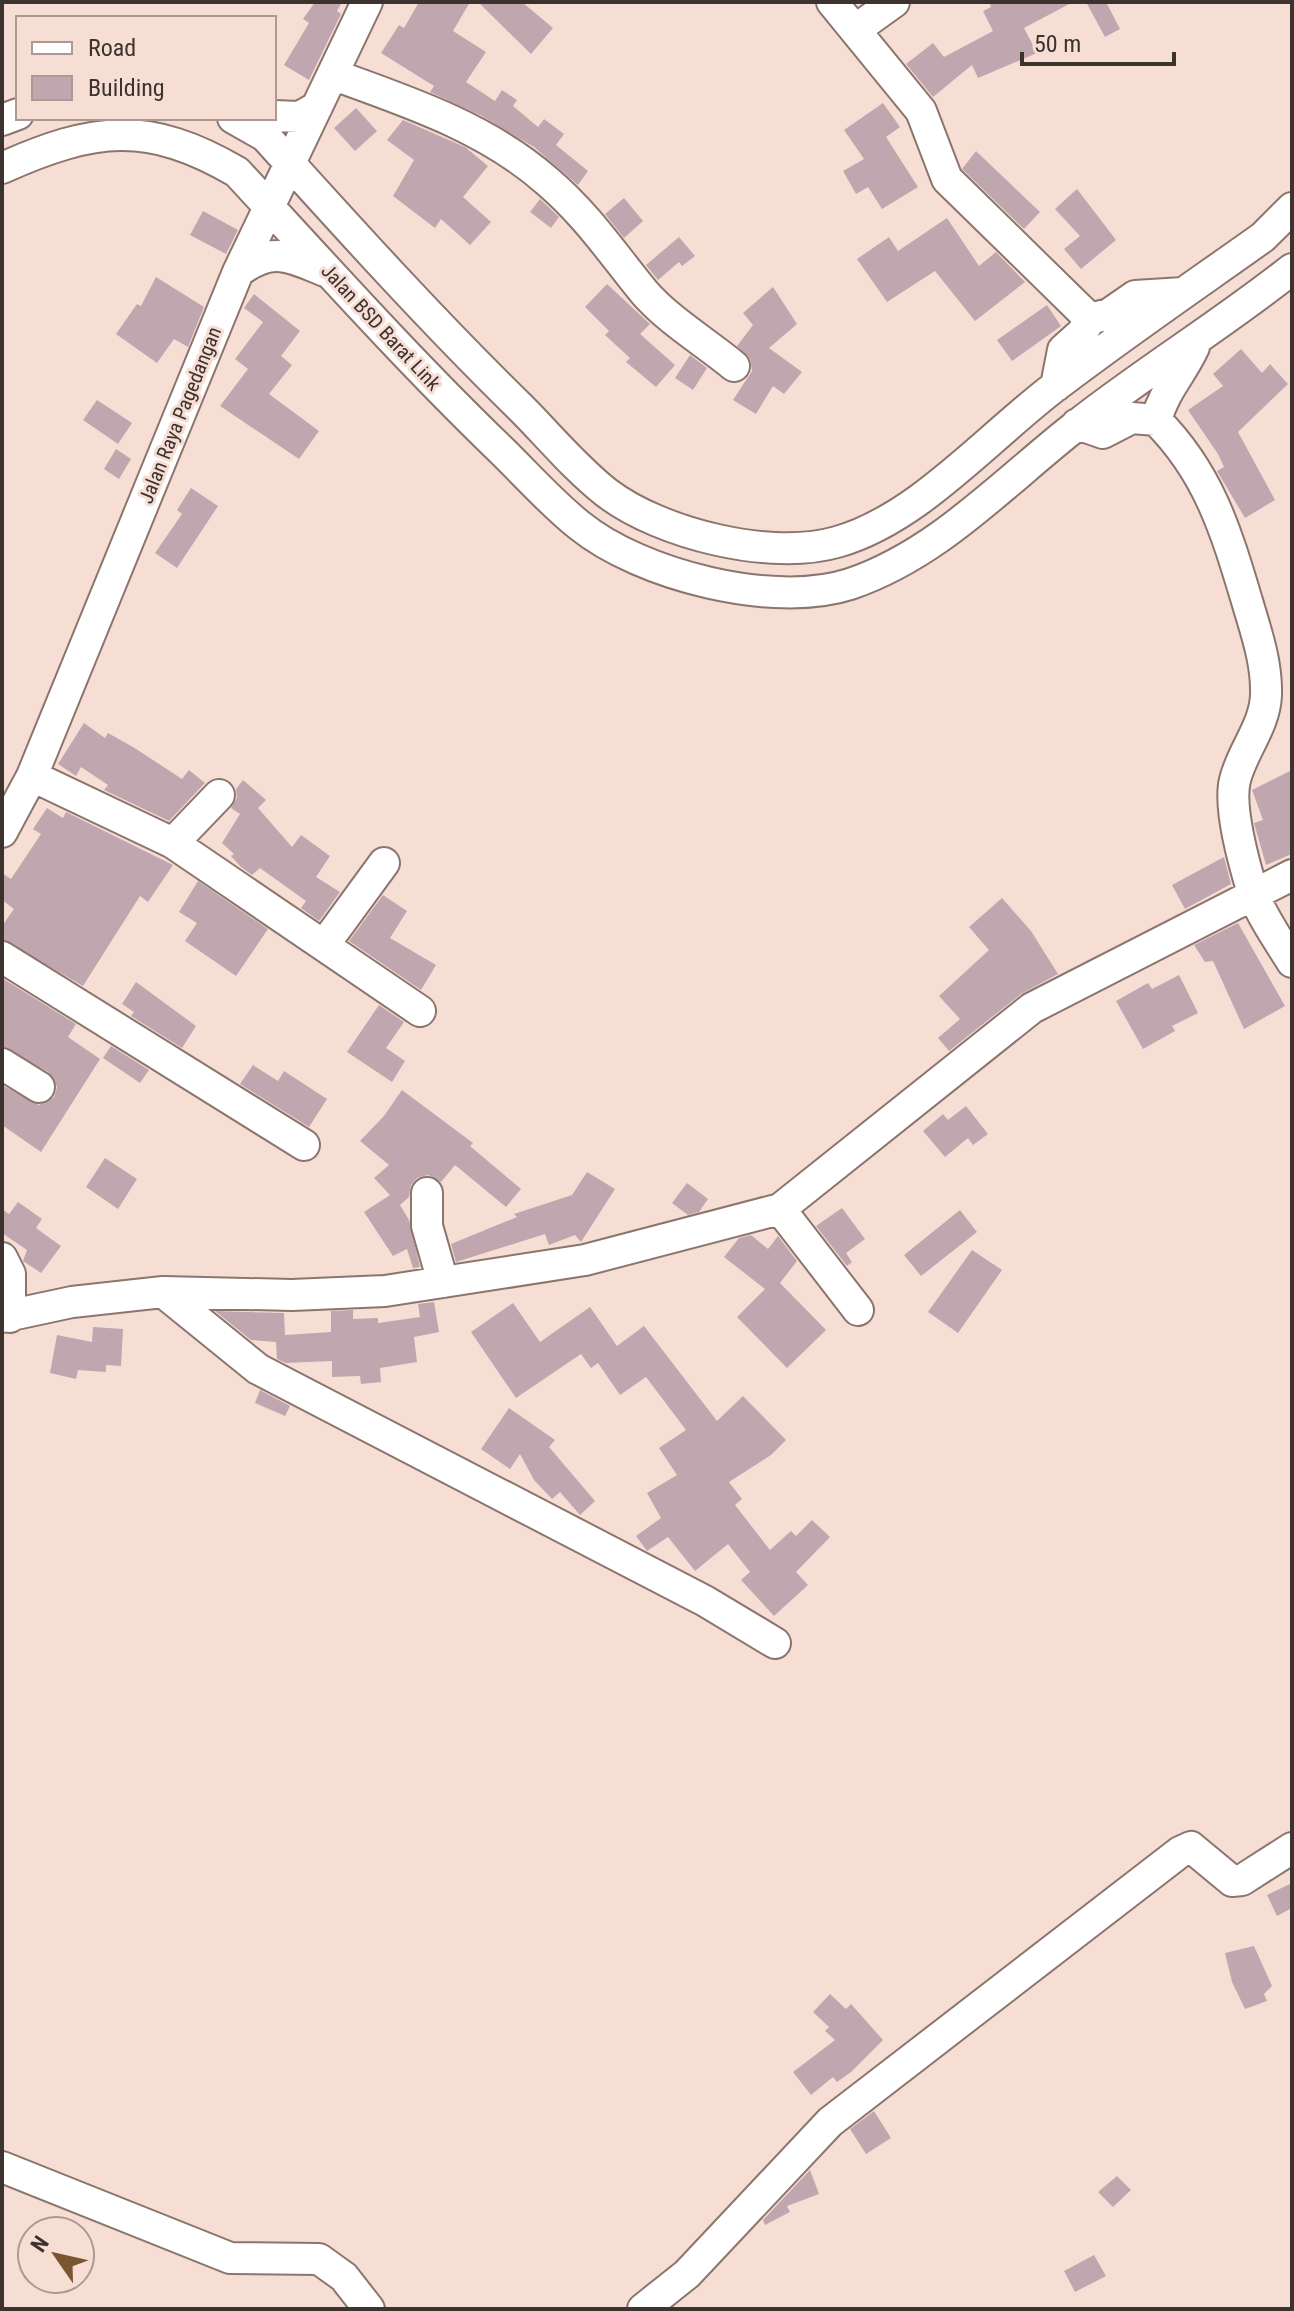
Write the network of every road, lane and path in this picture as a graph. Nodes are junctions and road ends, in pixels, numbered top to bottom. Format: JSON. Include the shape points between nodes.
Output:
{"nodes":[{"id":1,"x":367,"y":2,"type":"edge"},
{"id":2,"x":832,"y":2,"type":"edge"},
{"id":3,"x":894,"y":2,"type":"edge"},
{"id":4,"x":855,"y":30,"type":"junction"},
{"id":5,"x":334,"y":75,"type":"junction"},
{"id":6,"x":317,"y":107,"type":"junction"},
{"id":7,"x":276,"y":116,"type":"edge"},
{"id":8,"x":237,"y":120,"type":"edge"},
{"id":9,"x":289,"y":162,"type":"junction"},
{"id":10,"x":2,"y":168,"type":"edge"},
{"id":11,"x":268,"y":205,"type":"junction"},
{"id":12,"x":1292,"y":208,"type":"edge"},
{"id":13,"x":1292,"y":269,"type":"edge"},
{"id":14,"x":238,"y":272,"type":"junction"},
{"id":15,"x":331,"y":273,"type":"junction"},
{"id":16,"x":1184,"y":293,"type":"junction"},
{"id":17,"x":1090,"y":319,"type":"junction"},
{"id":18,"x":1199,"y":338,"type":"junction"},
{"id":19,"x":734,"y":366,"type":"dead end"},
{"id":20,"x":1056,"y":386,"type":"junction"},
{"id":21,"x":1156,"y":420,"type":"junction"},
{"id":22,"x":1077,"y":424,"type":"junction"},
{"id":23,"x":766,"y":548,"type":"junction"},
{"id":24,"x":863,"y":578,"type":"junction"},
{"id":25,"x":1292,"y":690,"type":"edge"},
{"id":26,"x":1265,"y":704,"type":"junction"},
{"id":27,"x":32,"y":776,"type":"junction"},
{"id":28,"x":219,"y":795,"type":"dead end"},
{"id":29,"x":2,"y":832,"type":"edge"},
{"id":30,"x":173,"y":843,"type":"junction"},
{"id":31,"x":384,"y":863,"type":"dead end"},
{"id":32,"x":1292,"y":875,"type":"edge"},
{"id":33,"x":1254,"y":895,"type":"junction"},
{"id":34,"x":324,"y":945,"type":"junction"},
{"id":35,"x":2,"y":957,"type":"edge"},
{"id":36,"x":1292,"y":962,"type":"edge"},
{"id":37,"x":420,"y":1011,"type":"dead end"},
{"id":38,"x":2,"y":1064,"type":"edge"},
{"id":39,"x":39,"y":1087,"type":"dead end"},
{"id":40,"x":304,"y":1145,"type":"dead end"},
{"id":41,"x":427,"y":1193,"type":"dead end"},
{"id":42,"x":780,"y":1209,"type":"junction"},
{"id":43,"x":2,"y":1258,"type":"edge"},
{"id":44,"x":443,"y":1282,"type":"junction"},
{"id":45,"x":163,"y":1292,"type":"junction"},
{"id":46,"x":858,"y":1310,"type":"dead end"},
{"id":47,"x":6,"y":1317,"type":"edge"},
{"id":48,"x":775,"y":1643,"type":"dead end"},
{"id":49,"x":1292,"y":1848,"type":"edge"},
{"id":50,"x":2,"y":2167,"type":"edge"},
{"id":51,"x":369,"y":2309,"type":"edge"},
{"id":52,"x":643,"y":2309,"type":"edge"}],
"edges":[{"from":1,"to":5,"type":"street","name":"Jalan Raya Pagedangan"},
{"from":2,"to":4,"type":"street"},
{"from":3,"to":4,"type":"street"},
{"from":4,"to":17,"type":"street","via":[[921,111],[947,179]]},
{"from":5,"to":6,"type":"street","name":"Jalan Raya Pagedangan"},
{"from":5,"to":19,"type":"street","via":[[429,109],[547,180],[652,299]]},
{"from":6,"to":7,"type":"street","via":[[300,117]]},
{"from":6,"to":9,"type":"street","name":"Jalan Raya Pagedangan"},
{"from":8,"to":9,"type":"street","via":[[265,136]]},
{"from":9,"to":11,"type":"street","name":"Jalan Raya Pagedangan"},
{"from":9,"to":23,"type":"street","via":[[457,346],[608,494],[708,539]]},
{"from":10,"to":11,"type":"street","name":"Jalan BSD Barat Link","via":[[67,141],[115,134],[158,137],[202,151],[237,172]]},
{"from":11,"to":14,"type":"street","name":"Jalan Raya Pagedangan"},
{"from":11,"to":15,"type":"street","name":"Jalan BSD Barat Link"},
{"from":12,"to":16,"type":"street","via":[[1263,237]]},
{"from":13,"to":18,"type":"street","name":"Jalan BSD Barat Link"},
{"from":14,"to":15,"type":"street","via":[[258,257],[278,254]]},
{"from":14,"to":27,"type":"street","name":"Jalan Raya Pagedangan"},
{"from":15,"to":24,"type":"street","name":"Jalan BSD Barat Link","via":[[426,377],[580,527],[696,581],[777,593],[848,585]]},
{"from":16,"to":17,"type":"street","via":[[1135,296],[1109,314]]},
{"from":16,"to":20,"type":"street"},
{"from":17,"to":20,"type":"street","via":[[1063,350]]},
{"from":18,"to":21,"type":"street","via":[[1182,373],[1164,392]]},
{"from":18,"to":22,"type":"street","name":"Jalan BSD Barat Link"},
{"from":20,"to":23,"type":"street","via":[[933,488],[885,520],[836,542]]},
{"from":21,"to":22,"type":"street","via":[[1132,418],[1103,433]]},
{"from":21,"to":26,"type":"street","via":[[1178,441],[1221,515],[1263,654]]},
{"from":22,"to":24,"type":"street","name":"Jalan BSD Barat Link","via":[[959,523],[906,558]]},
{"from":23,"to":24,"type":"street","via":[[766,572]]},
{"from":25,"to":26,"type":"street"},
{"from":26,"to":33,"type":"street","via":[[1234,791]]},
{"from":27,"to":29,"type":"street","name":"Jalan Raya Pagedangan"},
{"from":27,"to":30,"type":"street"},
{"from":28,"to":30,"type":"street"},
{"from":30,"to":34,"type":"street"},
{"from":31,"to":34,"type":"street"},
{"from":32,"to":33,"type":"street"},
{"from":33,"to":36,"type":"street"},
{"from":33,"to":42,"type":"street","via":[[1032,1008]]},
{"from":34,"to":37,"type":"street"},
{"from":35,"to":40,"type":"street"},
{"from":38,"to":39,"type":"street"},
{"from":41,"to":44,"type":"street","via":[[427,1226]]},
{"from":42,"to":44,"type":"street","via":[[585,1260]]},
{"from":42,"to":46,"type":"street"},
{"from":43,"to":47,"type":"street","via":[[10,1274]]},
{"from":44,"to":45,"type":"street","via":[[292,1295]]},
{"from":45,"to":47,"type":"street","via":[[72,1302]]},
{"from":45,"to":48,"type":"street","via":[[258,1369],[705,1601]]},
{"from":49,"to":52,"type":"street","via":[[1232,1881],[1191,1847],[1180,1852],[830,2122],[687,2274]]},
{"from":50,"to":51,"type":"street","via":[[230,2258],[319,2259],[344,2277]]}]}
